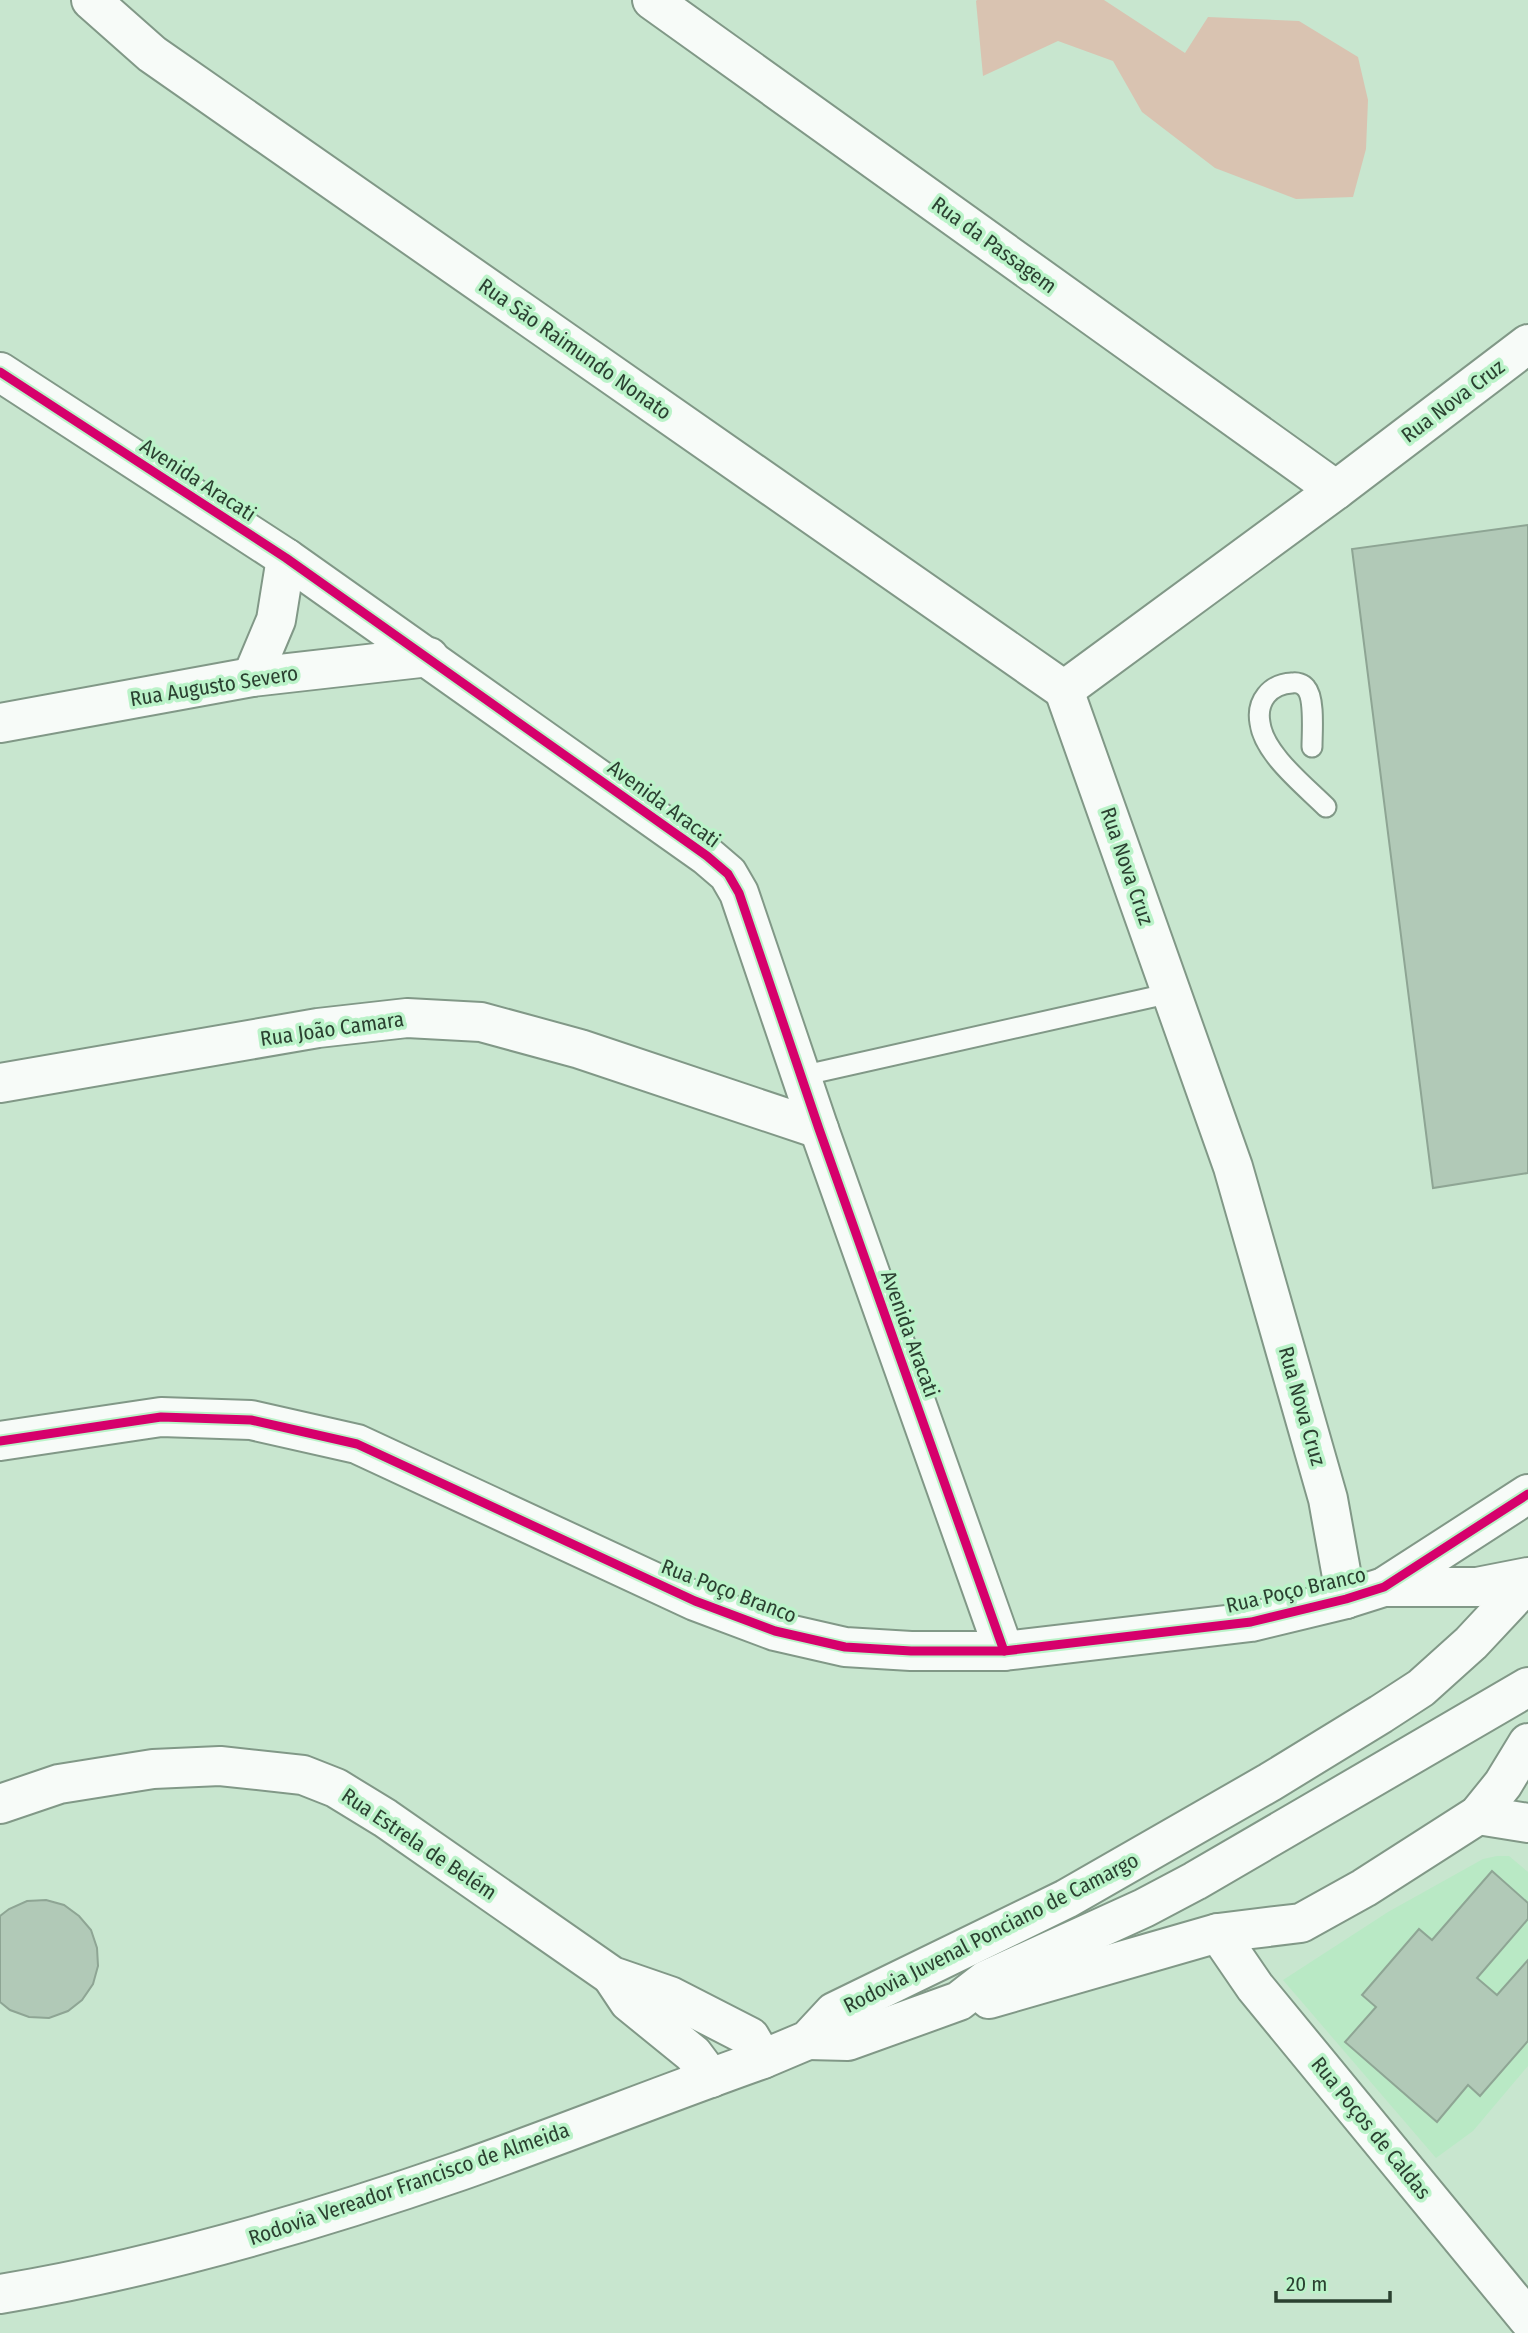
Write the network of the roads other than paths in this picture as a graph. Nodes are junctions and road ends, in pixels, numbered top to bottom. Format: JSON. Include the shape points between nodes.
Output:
{"nodes":[{"id":1,"x":91,"y":0,"type":"edge"},
{"id":2,"x":652,"y":0,"type":"edge"},
{"id":3,"x":1528,"y":344,"type":"edge"},
{"id":4,"x":0,"y":372,"type":"edge"},
{"id":5,"x":1336,"y":490,"type":"junction"},
{"id":6,"x":286,"y":558,"type":"junction"},
{"id":7,"x":429,"y":657,"type":"junction"},
{"id":8,"x":252,"y":677,"type":"junction"},
{"id":9,"x":1064,"y":690,"type":"junction"},
{"id":10,"x":0,"y":723,"type":"edge"},
{"id":11,"x":1312,"y":747,"type":"dead end"},
{"id":12,"x":1326,"y":807,"type":"dead end"},
{"id":13,"x":1171,"y":993,"type":"junction"},
{"id":14,"x":801,"y":1076,"type":"junction"},
{"id":15,"x":0,"y":1083,"type":"edge"},
{"id":16,"x":819,"y":1129,"type":"junction"},
{"id":17,"x":0,"y":1441,"type":"edge"},
{"id":18,"x":1528,"y":1494,"type":"edge"},
{"id":19,"x":1528,"y":1579,"type":"edge"},
{"id":20,"x":1384,"y":1587,"type":"junction"},
{"id":21,"x":1346,"y":1600,"type":"junction"},
{"id":22,"x":1004,"y":1651,"type":"junction"},
{"id":23,"x":1528,"y":1687,"type":"edge"},
{"id":24,"x":1528,"y":1743,"type":"edge"},
{"id":25,"x":1270,"y":1782,"type":"junction"},
{"id":26,"x":0,"y":1804,"type":"edge"},
{"id":27,"x":1478,"y":1815,"type":"junction"},
{"id":28,"x":1528,"y":1823,"type":"edge"},
{"id":29,"x":1195,"y":1881,"type":"junction"},
{"id":30,"x":1218,"y":1933,"type":"junction"},
{"id":31,"x":612,"y":1976,"type":"junction"},
{"id":32,"x":959,"y":2001,"type":"junction"},
{"id":33,"x":808,"y":2040,"type":"junction"},
{"id":34,"x":763,"y":2059,"type":"junction"},
{"id":35,"x":711,"y":2078,"type":"junction"},
{"id":36,"x":0,"y":2294,"type":"edge"},
{"id":37,"x":1528,"y":2319,"type":"edge"}],
"edges":[{"from":1,"to":9,"type":"street","name":"Rua São Raimundo Nonato","via":[[152,54]]},
{"from":2,"to":5,"type":"street","name":"Rua da Passagem"},
{"from":3,"to":5,"type":"street","name":"Rua Nova Cruz"},
{"from":4,"to":6,"type":"street","name":"Avenida Aracati"},
{"from":5,"to":9,"type":"street","name":"Rua Nova Cruz"},
{"from":6,"to":7,"type":"street","name":"Avenida Aracati"},
{"from":6,"to":8,"type":"street","via":[[276,620]]},
{"from":7,"to":8,"type":"street","name":"Rua Augusto Severo"},
{"from":7,"to":14,"type":"street","name":"Avenida Aracati","via":[[728,874],[739,893]]},
{"from":8,"to":10,"type":"street","name":"Rua Augusto Severo"},
{"from":9,"to":13,"type":"street","name":"Rua Nova Cruz"},
{"from":11,"to":12,"type":"lane","via":[[1311,698],[1306,687],[1296,682],[1270,689],[1260,703],[1259,724],[1276,758]]},
{"from":13,"to":14,"type":"lane"},
{"from":13,"to":21,"type":"street","name":"Rua Nova Cruz","via":[[1245,1206],[1328,1499]]},
{"from":14,"to":16,"type":"street","name":"Avenida Aracati"},
{"from":15,"to":16,"type":"street","name":"Rua João Camara","via":[[407,1017],[493,1025],[580,1049]]},
{"from":16,"to":22,"type":"street","name":"Avenida Aracati"},
{"from":17,"to":22,"type":"street","name":"Rua Poço Branco","via":[[161,1417],[251,1420],[357,1444],[695,1601],[775,1631],[845,1647]]},
{"from":18,"to":20,"type":"street","name":"Rua Poço Branco"},
{"from":19,"to":20,"type":"street","name":"Rua Poço Branco","via":[[1477,1587]]},
{"from":19,"to":25,"type":"street","name":"Rodovia Juvenal Ponciano de Camargo","via":[[1471,1643],[1421,1688]]},
{"from":20,"to":21,"type":"street","name":"Rua Poço Branco"},
{"from":21,"to":22,"type":"street","name":"Rua Poço Branco","via":[[1251,1622]]},
{"from":23,"to":29,"type":"street","name":"Rodovia Juvenal Ponciano de Camargo"},
{"from":24,"to":27,"type":"street"},
{"from":25,"to":29,"type":"street","via":[[1259,1807],[1219,1834],[1202,1854]]},
{"from":25,"to":33,"type":"street","name":"Rodovia Juvenal Ponciano de Camargo","via":[[1066,1899],[834,2012]]},
{"from":26,"to":31,"type":"street","name":"Rua Estrela de Belém","via":[[59,1784],[153,1769],[220,1766],[303,1775],[336,1788],[385,1818]]},
{"from":27,"to":28,"type":"street"},
{"from":27,"to":30,"type":"street","via":[[1301,1923]]},
{"from":29,"to":30,"type":"street","name":"Rua Poços de Caldas"},
{"from":29,"to":32,"type":"street","name":"Rodovia Juvenal Ponciano de Camargo","via":[[986,1980]]},
{"from":30,"to":32,"type":"street","via":[[995,1999]]},
{"from":30,"to":37,"type":"street","name":"Rua Poços de Caldas","via":[[1255,1987]]},
{"from":31,"to":34,"type":"street","name":"Rua Estrela de Belém","via":[[670,1996],[750,2037]]},
{"from":31,"to":35,"type":"street","name":"Rua Estrela de Belém","via":[[629,2002],[693,2054]]},
{"from":32,"to":33,"type":"street","name":"Rodovia Juvenal Ponciano de Camargo","via":[[848,2041]]},
{"from":33,"to":34,"type":"street","name":"Rodovia Vereador Francisco de Almeida"},
{"from":34,"to":35,"type":"street","name":"Rodovia Vereador Francisco de Almeida"},
{"from":35,"to":36,"type":"street","name":"Rodovia Vereador Francisco de Almeida","via":[[459,2171],[225,2245]]}]}
